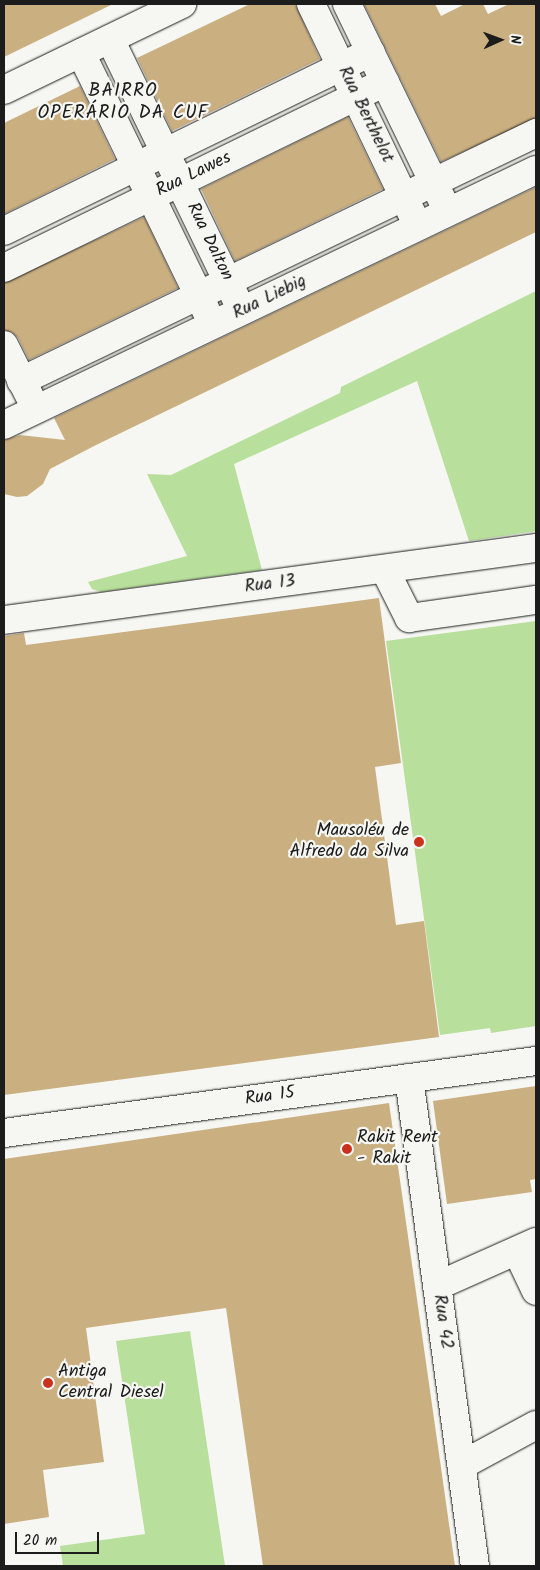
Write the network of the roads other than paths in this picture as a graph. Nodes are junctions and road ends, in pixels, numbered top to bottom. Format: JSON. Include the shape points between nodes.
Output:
{"nodes":[{"id":1,"x":182,"y":4,"type":"edge"},
{"id":2,"x":311,"y":4,"type":"edge"},
{"id":3,"x":347,"y":4,"type":"edge"},
{"id":4,"x":110,"y":39,"type":"junction"},
{"id":5,"x":371,"y":52,"type":"junction"},
{"id":6,"x":81,"y":53,"type":"junction"},
{"id":7,"x":341,"y":67,"type":"junction"},
{"id":8,"x":385,"y":82,"type":"junction"},
{"id":9,"x":4,"y":90,"type":"edge"},
{"id":10,"x":355,"y":96,"type":"junction"},
{"id":11,"x":536,"y":133,"type":"edge"},
{"id":12,"x":503,"y":149,"type":"junction"},
{"id":13,"x":165,"y":152,"type":"junction"},
{"id":14,"x":136,"y":166,"type":"junction"},
{"id":15,"x":527,"y":175,"type":"edge"},
{"id":16,"x":180,"y":182,"type":"junction"},
{"id":17,"x":434,"y":182,"type":"junction"},
{"id":18,"x":150,"y":196,"type":"junction"},
{"id":19,"x":404,"y":197,"type":"junction"},
{"id":20,"x":448,"y":212,"type":"junction"},
{"id":21,"x":418,"y":227,"type":"junction"},
{"id":22,"x":4,"y":231,"type":"edge"},
{"id":23,"x":4,"y":268,"type":"edge"},
{"id":24,"x":228,"y":282,"type":"junction"},
{"id":25,"x":199,"y":296,"type":"junction"},
{"id":26,"x":242,"y":311,"type":"junction"},
{"id":27,"x":213,"y":325,"type":"junction"},
{"id":28,"x":4,"y":345,"type":"edge"},
{"id":29,"x":21,"y":381,"type":"junction"},
{"id":30,"x":36,"y":410,"type":"junction"},
{"id":31,"x":4,"y":425,"type":"edge"},
{"id":32,"x":536,"y":548,"type":"edge"},
{"id":33,"x":386,"y":570,"type":"junction"},
{"id":34,"x":536,"y":600,"type":"edge"},
{"id":35,"x":4,"y":620,"type":"edge"},
{"id":36,"x":536,"y":1061,"type":"edge"},
{"id":37,"x":409,"y":1078,"type":"junction"},
{"id":38,"x":4,"y":1132,"type":"edge"},
{"id":39,"x":526,"y":1246,"type":"edge"},
{"id":40,"x":437,"y":1286,"type":"junction"},
{"id":41,"x":536,"y":1291,"type":"edge"},
{"id":42,"x":536,"y":1425,"type":"edge"},
{"id":43,"x":462,"y":1465,"type":"junction"},
{"id":44,"x":476,"y":1566,"type":"edge"}],
"edges":[{"from":1,"to":4,"type":"street"},
{"from":2,"to":7,"type":"street","name":"Rua Berthelot"},
{"from":3,"to":5,"type":"street","name":"Rua Berthelot"},
{"from":4,"to":6,"type":"street"},
{"from":4,"to":13,"type":"street","name":"Rua Dalton"},
{"from":5,"to":7,"type":"street","name":"Rua Lawes"},
{"from":5,"to":8,"type":"street","name":"Rua Berthelot"},
{"from":6,"to":9,"type":"street"},
{"from":6,"to":14,"type":"street","name":"Rua Dalton"},
{"from":7,"to":10,"type":"street","name":"Rua Berthelot"},
{"from":7,"to":13,"type":"street","name":"Rua Lawes"},
{"from":8,"to":10,"type":"street","name":"Rua Lawes"},
{"from":8,"to":17,"type":"street","name":"Rua Berthelot"},
{"from":10,"to":16,"type":"street","name":"Rua Lawes"},
{"from":10,"to":19,"type":"street","name":"Rua Berthelot"},
{"from":11,"to":12,"type":"street","name":"Rua Liebig"},
{"from":12,"to":15,"type":"street"},
{"from":12,"to":17,"type":"street","name":"Rua Liebig"},
{"from":13,"to":14,"type":"street","name":"Rua Lawes"},
{"from":13,"to":16,"type":"street","name":"Rua Dalton"},
{"from":14,"to":18,"type":"street","name":"Rua Dalton"},
{"from":14,"to":22,"type":"street","name":"Rua Lawes"},
{"from":15,"to":20,"type":"street","name":"Rua Liebig"},
{"from":16,"to":18,"type":"street","name":"Rua Lawes"},
{"from":16,"to":24,"type":"street","name":"Rua Dalton"},
{"from":17,"to":19,"type":"street","name":"Rua Liebig"},
{"from":17,"to":20,"type":"street","name":"Rua Berthelot"},
{"from":18,"to":23,"type":"street","name":"Rua Lawes"},
{"from":18,"to":25,"type":"street","name":"Rua Dalton"},
{"from":19,"to":21,"type":"street","name":"Rua Berthelot"},
{"from":19,"to":24,"type":"street","name":"Rua Liebig"},
{"from":20,"to":21,"type":"street","name":"Rua Liebig"},
{"from":21,"to":26,"type":"street","name":"Rua Liebig"},
{"from":24,"to":25,"type":"street","name":"Rua Liebig"},
{"from":24,"to":26,"type":"street","name":"Rua Dalton"},
{"from":25,"to":27,"type":"street","name":"Rua Dalton"},
{"from":25,"to":29,"type":"street","name":"Rua Liebig"},
{"from":26,"to":27,"type":"street","name":"Rua Liebig"},
{"from":27,"to":30,"type":"street","name":"Rua Liebig"},
{"from":28,"to":29,"type":"street"},
{"from":29,"to":30,"type":"street"},
{"from":30,"to":31,"type":"street","name":"Rua Liebig"},
{"from":32,"to":33,"type":"street","name":"Rua 13"},
{"from":33,"to":34,"type":"street","via":[[409,618]]},
{"from":33,"to":35,"type":"street","name":"Rua 13"},
{"from":36,"to":37,"type":"street","name":"Rua 15"},
{"from":37,"to":38,"type":"street","name":"Rua 15"},
{"from":37,"to":40,"type":"street","name":"Rua 42"},
{"from":39,"to":40,"type":"street"},
{"from":39,"to":41,"type":"street"},
{"from":40,"to":43,"type":"street","name":"Rua 42"},
{"from":42,"to":43,"type":"street"},
{"from":43,"to":44,"type":"street","name":"Rua 42"}]}
